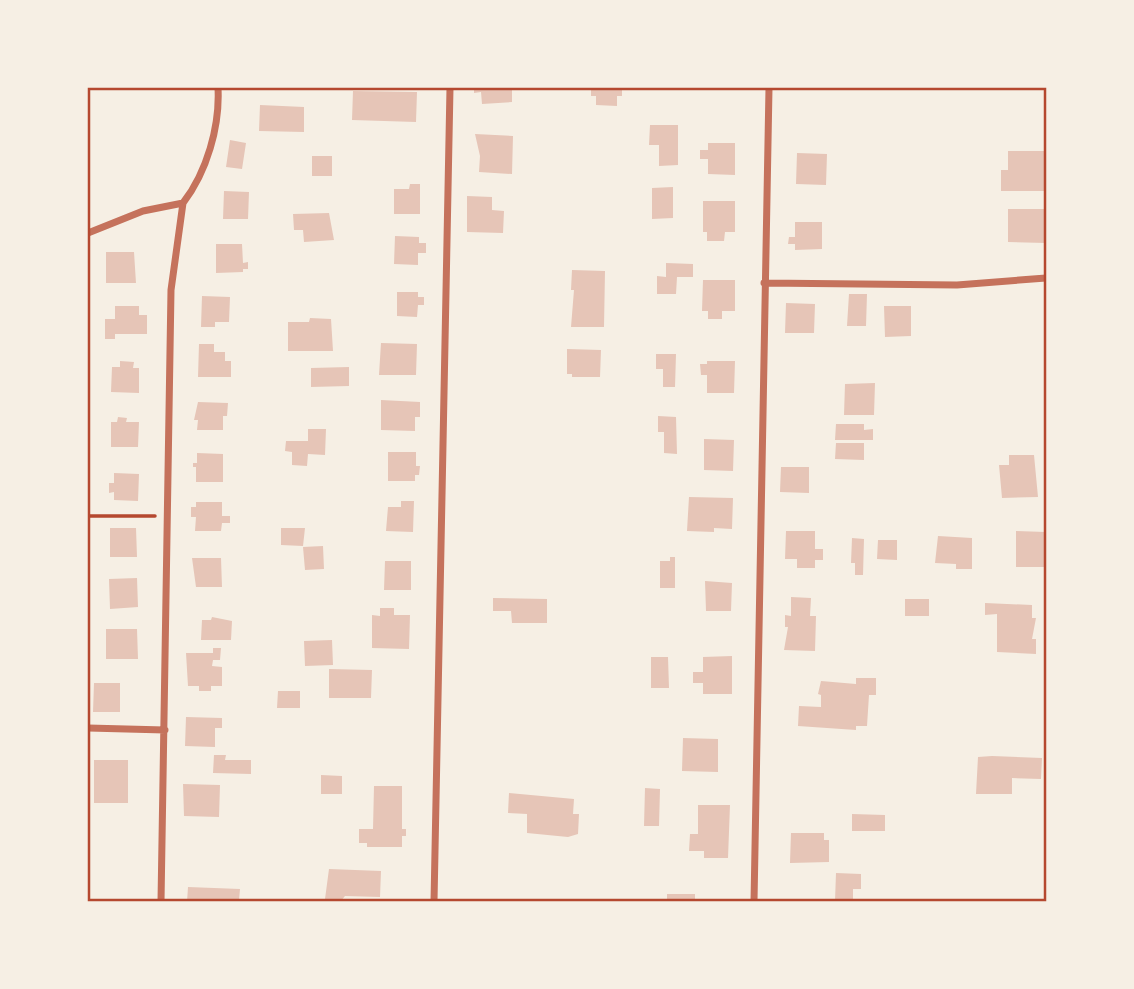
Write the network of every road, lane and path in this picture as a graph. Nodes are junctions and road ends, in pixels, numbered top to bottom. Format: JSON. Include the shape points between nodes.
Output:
{"nodes":[{"id":1,"x":218,"y":88,"type":"edge"},
{"id":2,"x":450,"y":88,"type":"edge"},
{"id":3,"x":769,"y":88,"type":"edge"},
{"id":4,"x":183,"y":203,"type":"junction"},
{"id":5,"x":88,"y":233,"type":"edge"},
{"id":6,"x":1046,"y":278,"type":"edge"},
{"id":7,"x":764,"y":283,"type":"junction"},
{"id":8,"x":88,"y":516,"type":"edge"},
{"id":9,"x":168,"y":516,"type":"junction"},
{"id":10,"x":88,"y":728,"type":"edge"},
{"id":11,"x":165,"y":730,"type":"junction"},
{"id":12,"x":162,"y":901,"type":"edge"},
{"id":13,"x":434,"y":901,"type":"edge"},
{"id":14,"x":754,"y":901,"type":"edge"}],
"edges":[{"from":1,"to":4,"type":"street","via":[[204,169]]},
{"from":2,"to":13,"type":"street"},
{"from":3,"to":7,"type":"street"},
{"from":4,"to":5,"type":"street","via":[[143,211]]},
{"from":4,"to":9,"type":"street","via":[[171,290]]},
{"from":6,"to":7,"type":"street","via":[[957,285]]},
{"from":7,"to":14,"type":"street"},
{"from":8,"to":9,"type":"path"},
{"from":9,"to":11,"type":"street"},
{"from":10,"to":11,"type":"street"},
{"from":11,"to":12,"type":"street"}]}
